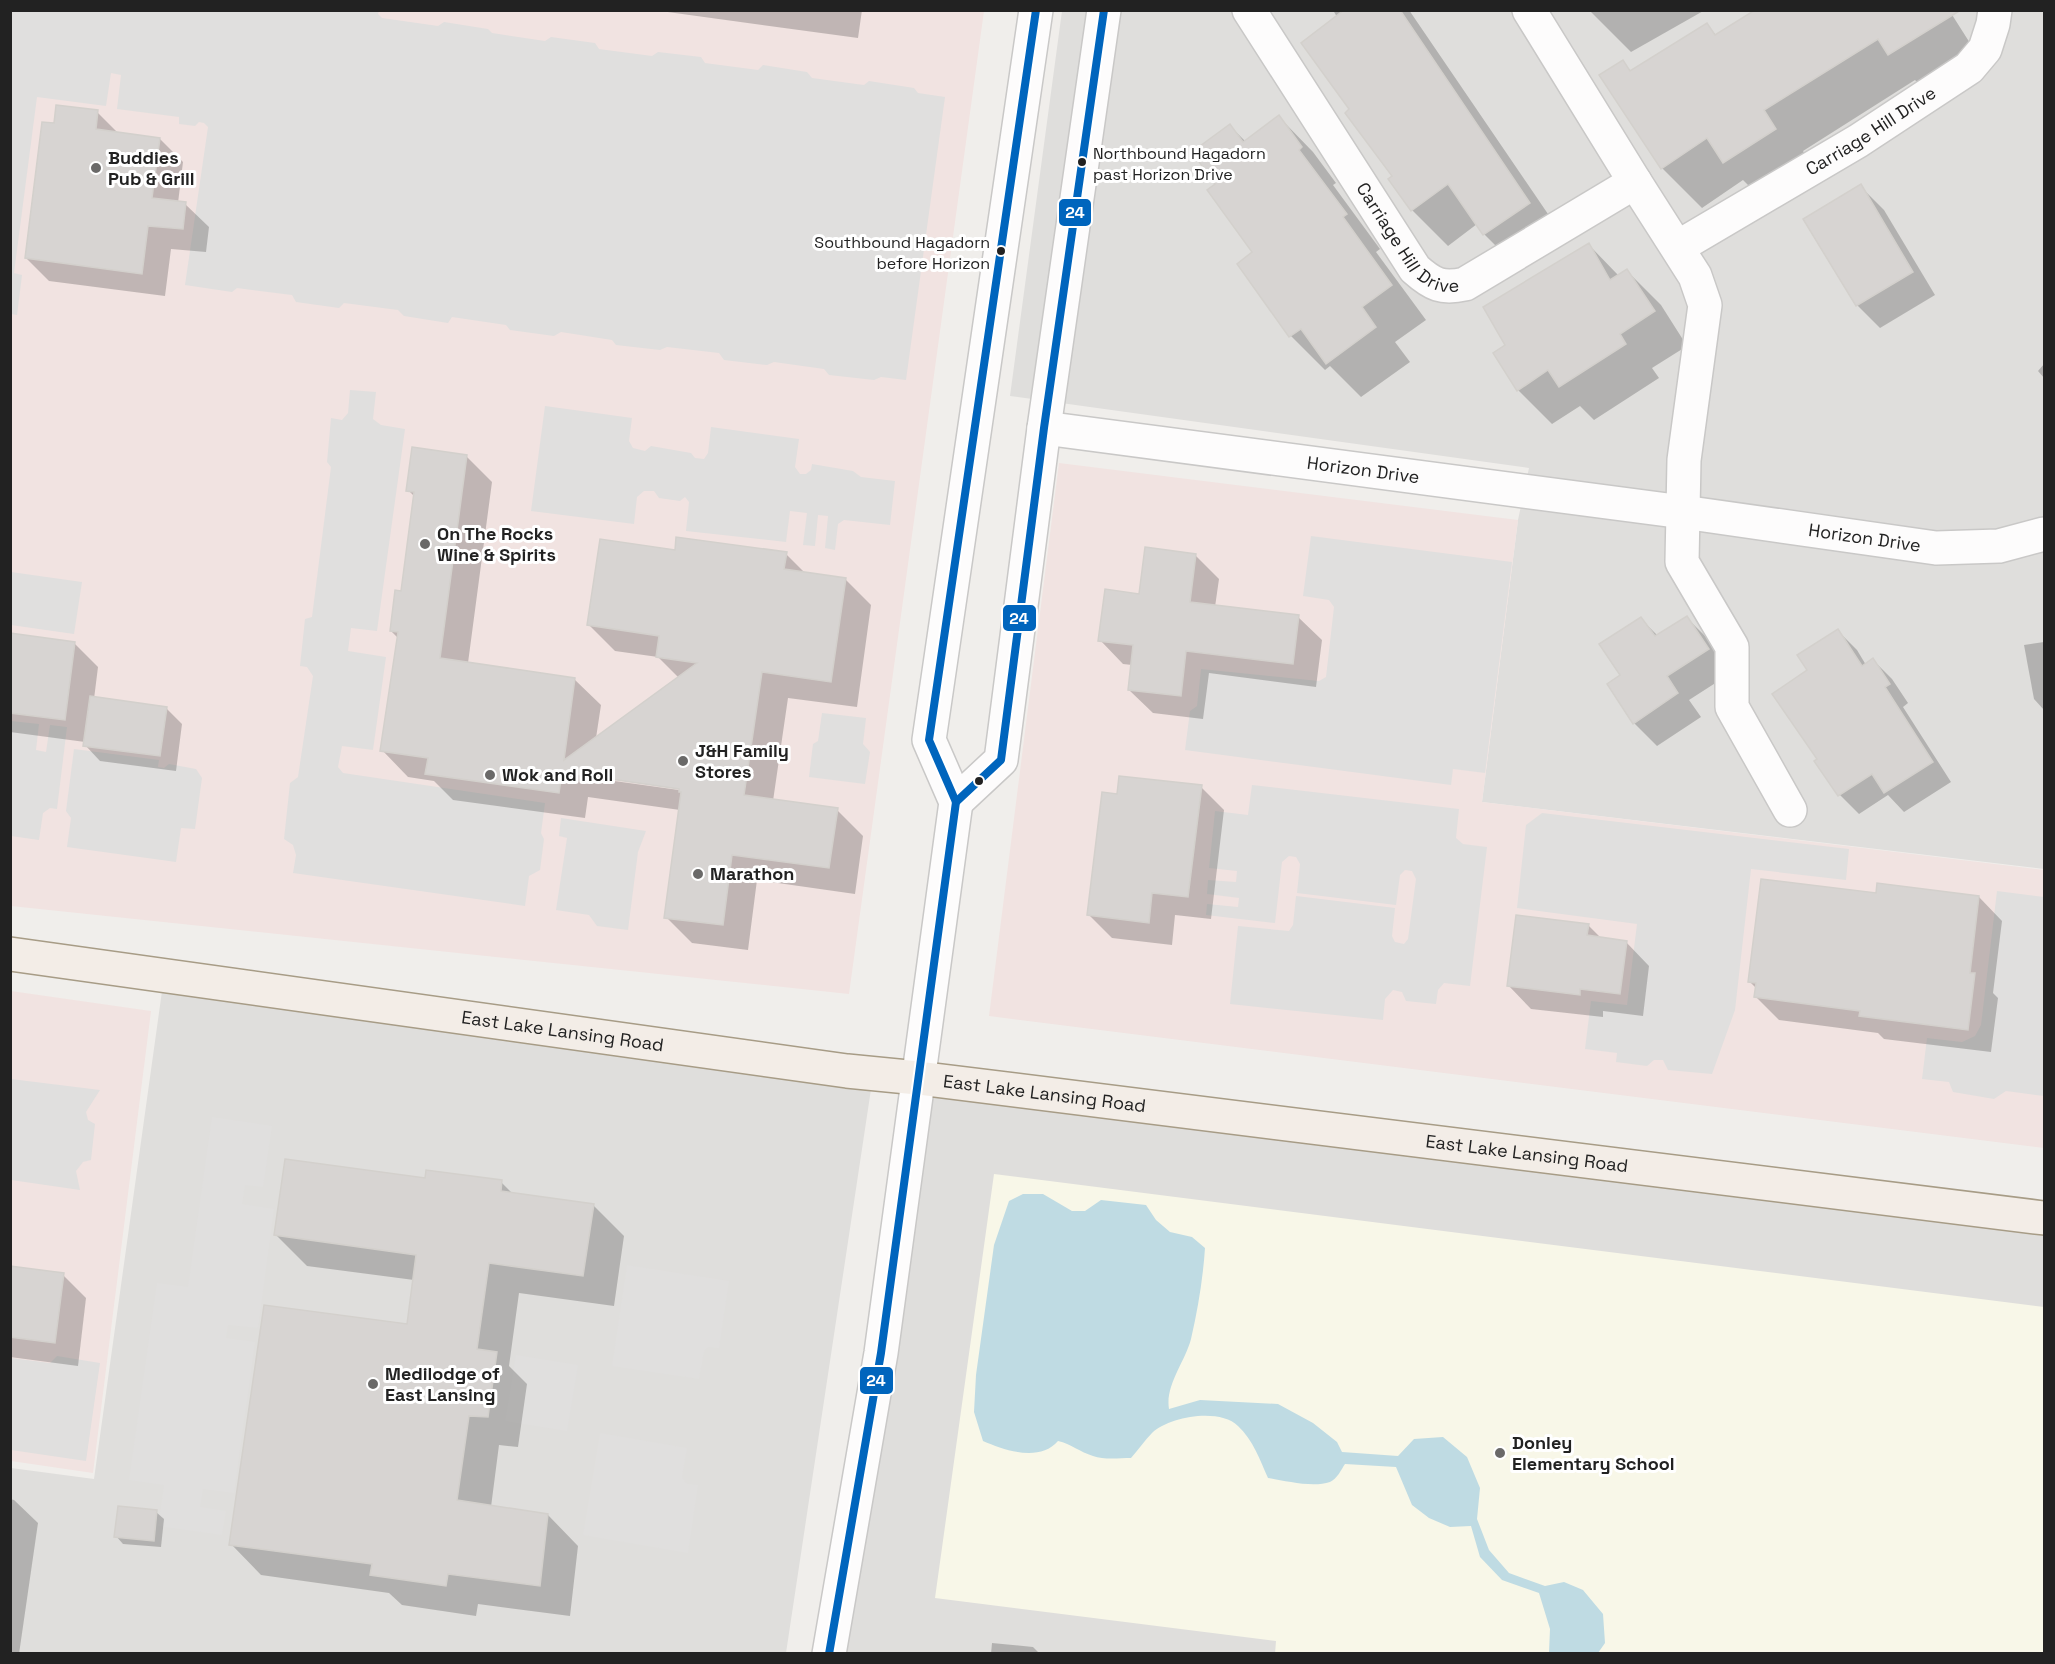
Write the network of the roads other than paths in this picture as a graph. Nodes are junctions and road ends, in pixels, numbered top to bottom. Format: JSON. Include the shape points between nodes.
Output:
{"nodes":[{"id":1,"x":1036,"y":10,"type":"edge"},
{"id":2,"x":1104,"y":10,"type":"edge"},
{"id":3,"x":1249,"y":10,"type":"edge"},
{"id":4,"x":1528,"y":10,"type":"edge"},
{"id":5,"x":1995,"y":10,"type":"edge"},
{"id":6,"x":1635,"y":182,"type":"junction"},
{"id":7,"x":1678,"y":247,"type":"junction"},
{"id":8,"x":1044,"y":428,"type":"junction"},
{"id":9,"x":1683,"y":512,"type":"junction"},
{"id":10,"x":2044,"y":534,"type":"edge"},
{"id":11,"x":956,"y":802,"type":"junction"},
{"id":12,"x":1790,"y":810,"type":"dead end"},
{"id":13,"x":10,"y":954,"type":"edge"},
{"id":14,"x":918,"y":1078,"type":"junction"},
{"id":15,"x":2044,"y":1218,"type":"edge"},
{"id":16,"x":829,"y":1653,"type":"edge"}],
"edges":[{"from":1,"to":11,"type":"street","via":[[929,740]]},
{"from":2,"to":8,"type":"street"},
{"from":3,"to":6,"type":"street","name":"Carriage Hill Drive","via":[[1415,269],[1429,281],[1448,288],[1465,284]]},
{"from":4,"to":6,"type":"street"},
{"from":5,"to":7,"type":"street","name":"Carriage Hill Drive","via":[[1985,49],[1969,68],[1858,141]]},
{"from":6,"to":7,"type":"street"},
{"from":7,"to":9,"type":"street","via":[[1695,276],[1705,305],[1684,460]]},
{"from":8,"to":9,"type":"street","name":"Horizon Drive"},
{"from":8,"to":11,"type":"street","via":[[1001,760]]},
{"from":9,"to":10,"type":"street","name":"Horizon Drive","via":[[1936,548],[1999,546]]},
{"from":9,"to":12,"type":"street","via":[[1682,562],[1732,647],[1732,707]]},
{"from":11,"to":14,"type":"street"},
{"from":13,"to":14,"type":"main road","name":"East Lake Lansing Road"},
{"from":14,"to":15,"type":"main road","name":"East Lake Lansing Road"},
{"from":14,"to":16,"type":"street","via":[[881,1353]]}]}
